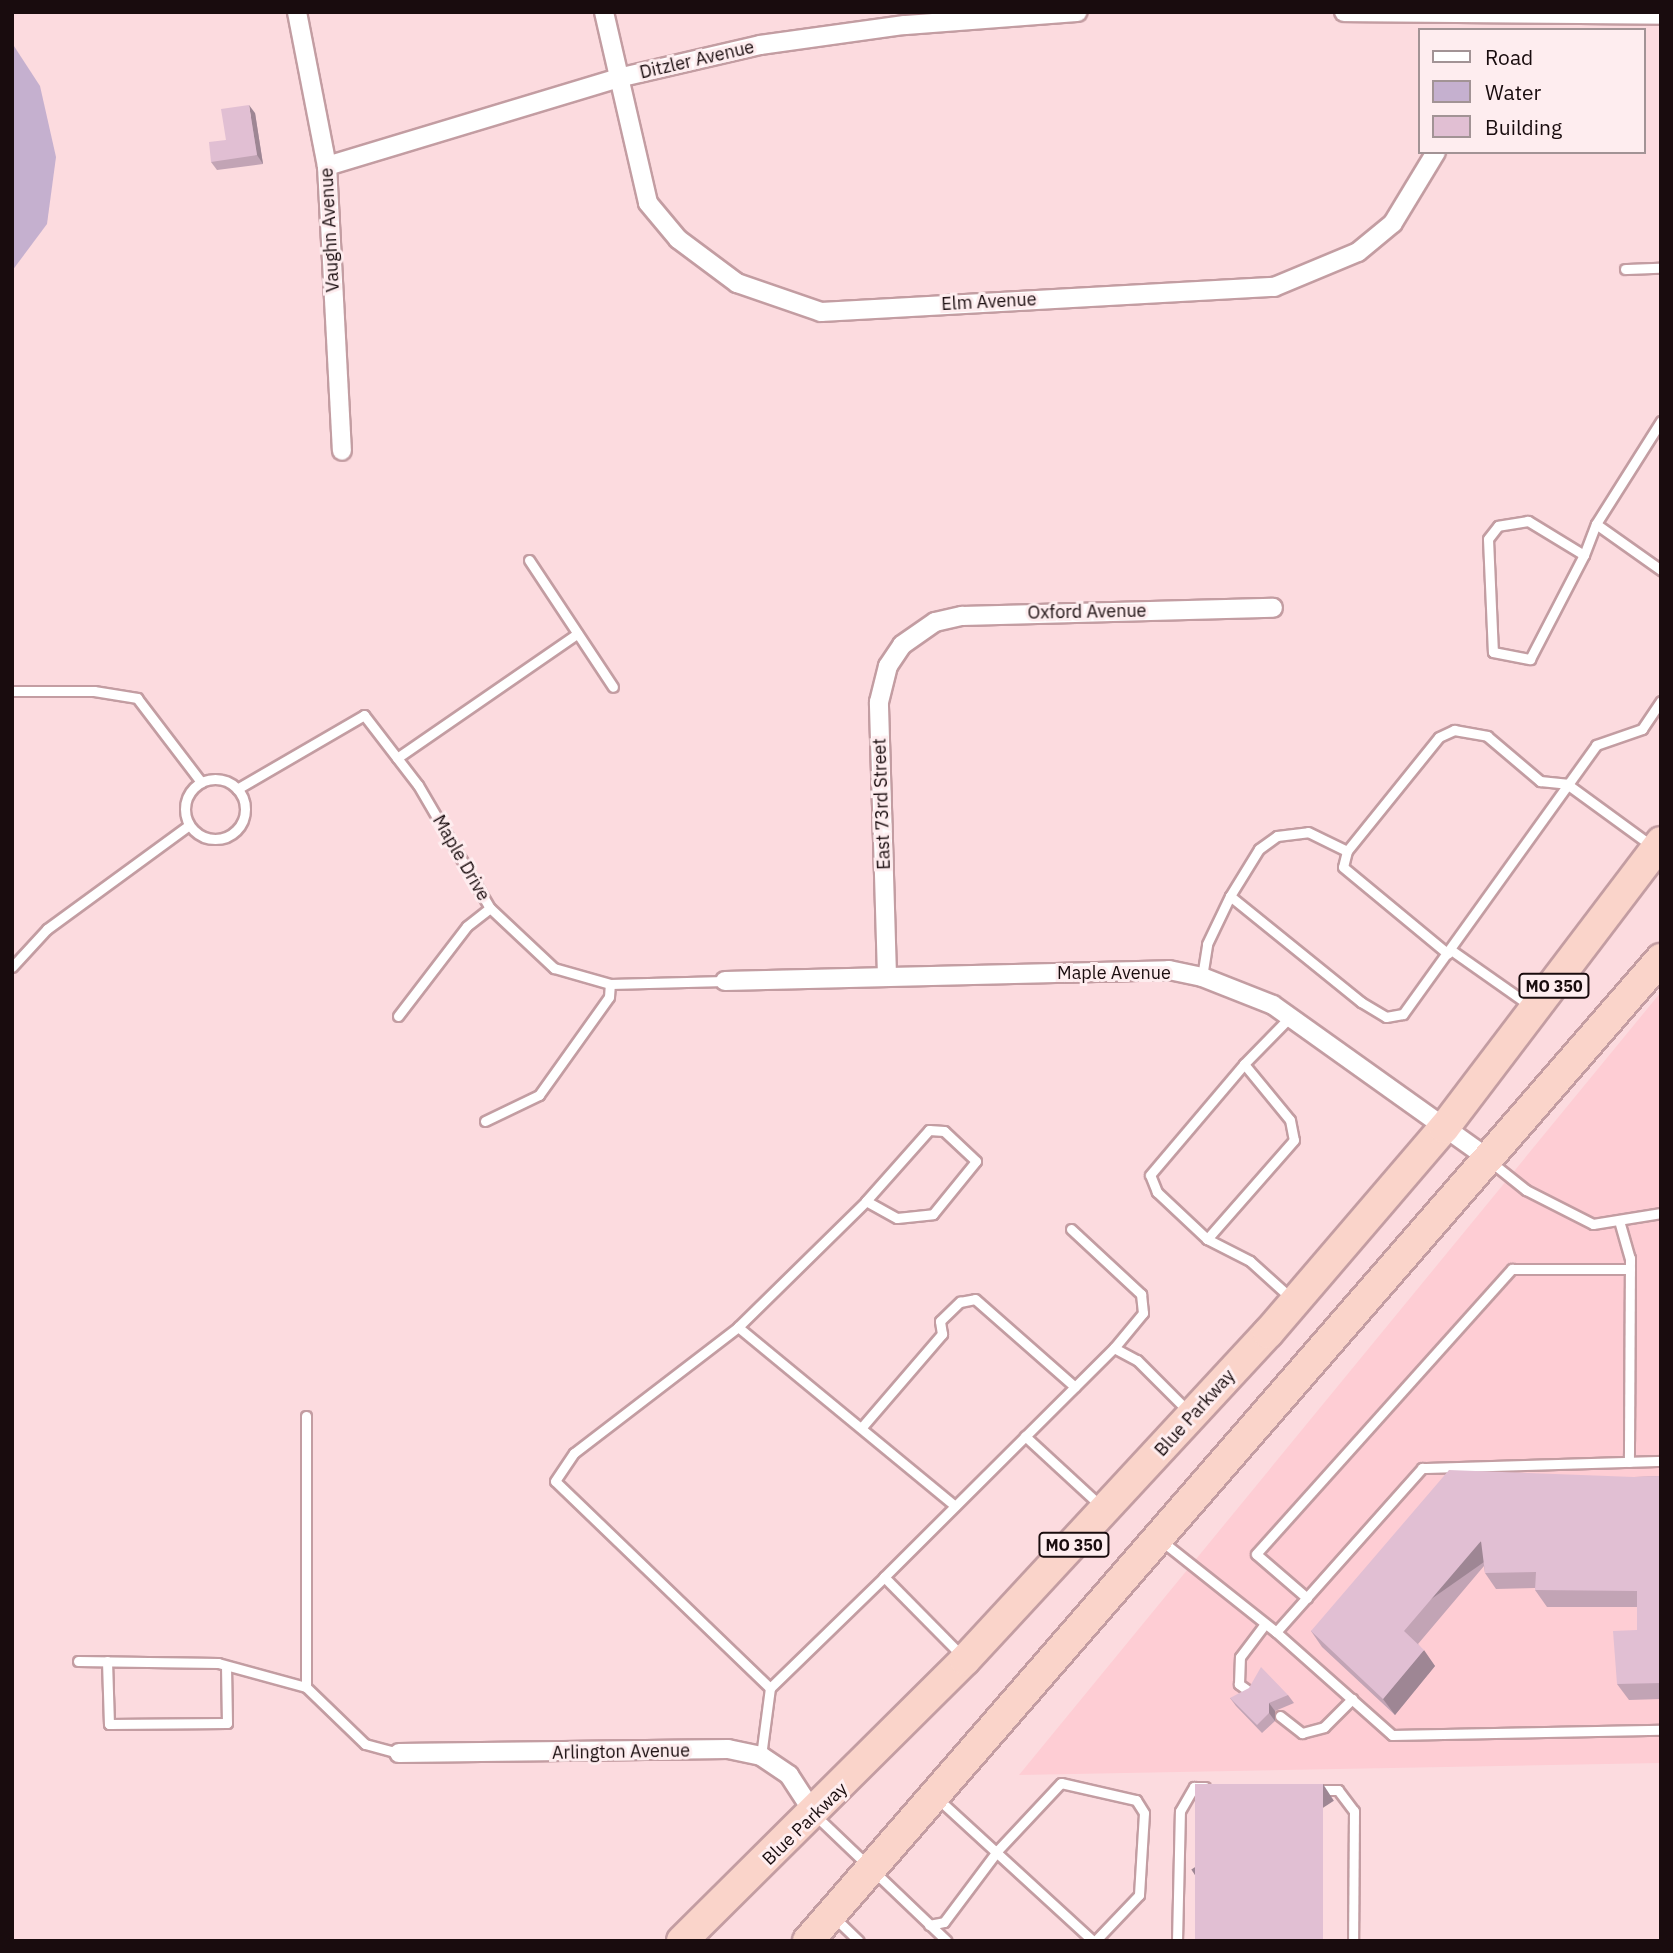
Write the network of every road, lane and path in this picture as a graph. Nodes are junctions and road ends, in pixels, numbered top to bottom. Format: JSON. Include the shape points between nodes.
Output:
{"nodes":[{"id":1,"x":298,"y":12,"type":"edge"},
{"id":2,"x":604,"y":12,"type":"edge"},
{"id":3,"x":1078,"y":12,"type":"edge"},
{"id":4,"x":1344,"y":12,"type":"edge"},
{"id":5,"x":1661,"y":15,"type":"edge"},
{"id":6,"x":903,"y":19,"type":"edge"},
{"id":7,"x":1445,"y":19,"type":"edge"},
{"id":8,"x":618,"y":78,"type":"junction"},
{"id":9,"x":1435,"y":154,"type":"edge"},
{"id":10,"x":327,"y":166,"type":"junction"},
{"id":11,"x":1661,"y":268,"type":"edge"},
{"id":12,"x":1625,"y":269,"type":"dead end"},
{"id":13,"x":1661,"y":421,"type":"edge"},
{"id":14,"x":342,"y":450,"type":"dead end"},
{"id":15,"x":1596,"y":524,"type":"junction"},
{"id":16,"x":1584,"y":555,"type":"junction"},
{"id":17,"x":529,"y":560,"type":"dead end"},
{"id":18,"x":1661,"y":570,"type":"edge"},
{"id":19,"x":1273,"y":608,"type":"dead end"},
{"id":20,"x":577,"y":634,"type":"junction"},
{"id":21,"x":908,"y":640,"type":"joint"},
{"id":22,"x":612,"y":687,"type":"dead end"},
{"id":23,"x":12,"y":691,"type":"edge"},
{"id":24,"x":1661,"y":701,"type":"edge"},
{"id":25,"x":397,"y":758,"type":"junction"},
{"id":26,"x":201,"y":782,"type":"junction"},
{"id":27,"x":1567,"y":783,"type":"junction"},
{"id":28,"x":237,"y":789,"type":"junction"},
{"id":29,"x":189,"y":825,"type":"junction"},
{"id":30,"x":1658,"y":846,"type":"edge"},
{"id":31,"x":1347,"y":851,"type":"junction"},
{"id":32,"x":1230,"y":896,"type":"junction"},
{"id":33,"x":490,"y":908,"type":"junction"},
{"id":34,"x":1449,"y":952,"type":"junction"},
{"id":35,"x":1661,"y":959,"type":"edge"},
{"id":36,"x":12,"y":967,"type":"edge"},
{"id":37,"x":887,"y":976,"type":"junction"},
{"id":38,"x":1202,"y":977,"type":"junction"},
{"id":39,"x":725,"y":981,"type":"joint"},
{"id":40,"x":610,"y":984,"type":"junction"},
{"id":41,"x":1536,"y":1009,"type":"junction"},
{"id":42,"x":398,"y":1016,"type":"dead end"},
{"id":43,"x":1290,"y":1017,"type":"junction"},
{"id":44,"x":1244,"y":1064,"type":"junction"},
{"id":45,"x":485,"y":1121,"type":"dead end"},
{"id":46,"x":1444,"y":1128,"type":"junction"},
{"id":47,"x":1490,"y":1160,"type":"junction"},
{"id":48,"x":866,"y":1201,"type":"junction"},
{"id":49,"x":1661,"y":1213,"type":"edge"},
{"id":50,"x":1620,"y":1224,"type":"junction"},
{"id":51,"x":1071,"y":1229,"type":"dead end"},
{"id":52,"x":1208,"y":1239,"type":"junction"},
{"id":53,"x":1630,"y":1269,"type":"junction"},
{"id":54,"x":1295,"y":1301,"type":"junction"},
{"id":55,"x":738,"y":1327,"type":"junction"},
{"id":56,"x":1115,"y":1348,"type":"junction"},
{"id":57,"x":1075,"y":1387,"type":"junction"},
{"id":58,"x":306,"y":1416,"type":"dead end"},
{"id":59,"x":1192,"y":1416,"type":"junction"},
{"id":60,"x":862,"y":1427,"type":"junction"},
{"id":61,"x":1025,"y":1436,"type":"junction"},
{"id":62,"x":1661,"y":1461,"type":"edge"},
{"id":63,"x":1629,"y":1462,"type":"junction"},
{"id":64,"x":955,"y":1506,"type":"junction"},
{"id":65,"x":1106,"y":1510,"type":"junction"},
{"id":66,"x":1159,"y":1539,"type":"junction"},
{"id":67,"x":884,"y":1577,"type":"junction"},
{"id":68,"x":1307,"y":1598,"type":"junction"},
{"id":69,"x":1265,"y":1624,"type":"junction"},
{"id":70,"x":1276,"y":1632,"type":"junction"},
{"id":71,"x":965,"y":1660,"type":"junction"},
{"id":72,"x":78,"y":1661,"type":"dead end"},
{"id":73,"x":107,"y":1661,"type":"junction"},
{"id":74,"x":226,"y":1666,"type":"junction"},
{"id":75,"x":306,"y":1687,"type":"junction"},
{"id":76,"x":770,"y":1688,"type":"junction"},
{"id":77,"x":1250,"y":1692,"type":"edge"},
{"id":78,"x":1352,"y":1699,"type":"junction"},
{"id":79,"x":1280,"y":1716,"type":"dead end"},
{"id":80,"x":1661,"y":1730,"type":"edge"},
{"id":81,"x":399,"y":1753,"type":"joint"},
{"id":82,"x":761,"y":1756,"type":"junction"},
{"id":83,"x":1220,"y":1788,"type":"edge"},
{"id":84,"x":1298,"y":1789,"type":"edge"},
{"id":85,"x":935,"y":1795,"type":"junction"},
{"id":86,"x":815,"y":1815,"type":"junction"},
{"id":87,"x":998,"y":1850,"type":"junction"},
{"id":88,"x":870,"y":1869,"type":"junction"},
{"id":89,"x":831,"y":1914,"type":"junction"},
{"id":90,"x":929,"y":1926,"type":"junction"},
{"id":91,"x":1176,"y":1940,"type":"edge"},
{"id":92,"x":681,"y":1941,"type":"edge"},
{"id":93,"x":808,"y":1941,"type":"edge"},
{"id":94,"x":859,"y":1941,"type":"edge"},
{"id":95,"x":947,"y":1941,"type":"edge"},
{"id":96,"x":1094,"y":1941,"type":"edge"},
{"id":97,"x":1353,"y":1941,"type":"edge"}],
"edges":[{"from":1,"to":10,"type":"street","name":"Vaughn Avenue"},
{"from":2,"to":8,"type":"street","name":"Elm Avenue"},
{"from":3,"to":6,"type":"street","name":"Ditzler Avenue"},
{"from":4,"to":7,"type":"street"},
{"from":5,"to":7,"type":"street"},
{"from":6,"to":8,"type":"street","name":"Ditzler Avenue"},
{"from":8,"to":9,"type":"street","name":"Elm Avenue","via":[[648,203],[678,239],[737,283],[821,312],[1274,287],[1358,252],[1392,223]]},
{"from":8,"to":10,"type":"street","name":"Ditzler Avenue"},
{"from":10,"to":14,"type":"street","name":"Vaughn Avenue"},
{"from":11,"to":12,"type":"lane"},
{"from":13,"to":15,"type":"lane"},
{"from":15,"to":16,"type":"lane"},
{"from":15,"to":18,"type":"lane"},
{"from":16,"to":16,"type":"lane","via":[[1530,659],[1493,652],[1488,539],[1498,526],[1528,521]]},
{"from":17,"to":20,"type":"lane"},
{"from":19,"to":21,"type":"street","name":"Oxford Avenue","via":[[962,616],[935,622]]},
{"from":20,"to":22,"type":"lane"},
{"from":20,"to":25,"type":"lane"},
{"from":21,"to":37,"type":"street","name":"East 73rd Street","via":[[888,666],[879,702]]},
{"from":23,"to":26,"type":"lane","via":[[94,691],[138,698]]},
{"from":24,"to":27,"type":"lane","via":[[1642,729],[1595,745]]},
{"from":25,"to":28,"type":"lane","name":"Maple Drive","via":[[364,715]]},
{"from":25,"to":33,"type":"lane","name":"Maple Drive"},
{"from":26,"to":28,"type":"lane","via":[[220,779]]},
{"from":26,"to":29,"type":"lane","via":[[185,805]]},
{"from":27,"to":30,"type":"lane"},
{"from":27,"to":31,"type":"lane","via":[[1540,781],[1487,736],[1454,730],[1440,737]]},
{"from":27,"to":34,"type":"lane"},
{"from":28,"to":29,"type":"lane","via":[[245,807],[233,833],[214,839]]},
{"from":29,"to":36,"type":"lane","via":[[47,929]]},
{"from":30,"to":41,"type":"highway","name":"Blue Parkway","number":"MO 350"},
{"from":31,"to":32,"type":"lane","via":[[1308,832],[1277,836],[1259,849]]},
{"from":31,"to":34,"type":"lane","via":[[1343,867]]},
{"from":32,"to":34,"type":"lane","via":[[1386,1017],[1403,1014]]},
{"from":32,"to":38,"type":"lane","via":[[1207,944]]},
{"from":33,"to":40,"type":"lane","name":"Maple Drive","via":[[554,968]]},
{"from":33,"to":42,"type":"lane","via":[[467,926]]},
{"from":34,"to":41,"type":"lane"},
{"from":35,"to":47,"type":"highway","number":"MO 350"},
{"from":37,"to":38,"type":"street","name":"Maple Avenue","via":[[1169,970]]},
{"from":37,"to":39,"type":"street","name":"Maple Avenue"},
{"from":38,"to":43,"type":"street","name":"Maple Avenue"},
{"from":39,"to":40,"type":"lane","name":"Maple Drive"},
{"from":40,"to":45,"type":"lane","via":[[608,998],[538,1095]]},
{"from":41,"to":46,"type":"highway","name":"Blue Parkway","number":"MO 350"},
{"from":43,"to":44,"type":"lane"},
{"from":43,"to":46,"type":"street","name":"Maple Avenue"},
{"from":44,"to":52,"type":"lane","via":[[1290,1120],[1294,1140]]},
{"from":44,"to":52,"type":"lane","via":[[1150,1175],[1157,1192]]},
{"from":46,"to":47,"type":"street","name":"Maple Avenue"},
{"from":46,"to":54,"type":"highway","name":"Blue Parkway","number":"MO 350"},
{"from":47,"to":50,"type":"lane","via":[[1567,1212],[1593,1224]]},
{"from":47,"to":66,"type":"highway","number":"MO 350"},
{"from":48,"to":48,"type":"lane","via":[[897,1219],[933,1214],[975,1161],[944,1131],[929,1130]]},
{"from":48,"to":55,"type":"lane"},
{"from":49,"to":50,"type":"lane"},
{"from":50,"to":53,"type":"lane"},
{"from":51,"to":56,"type":"lane","via":[[1141,1294],[1143,1313]]},
{"from":52,"to":54,"type":"lane","via":[[1250,1261]]},
{"from":53,"to":63,"type":"lane"},
{"from":53,"to":68,"type":"lane","via":[[1512,1269],[1256,1554]]},
{"from":54,"to":59,"type":"highway","name":"Blue Parkway","number":"MO 350"},
{"from":55,"to":60,"type":"lane"},
{"from":55,"to":76,"type":"lane","via":[[574,1452],[555,1481]]},
{"from":56,"to":57,"type":"lane"},
{"from":56,"to":59,"type":"lane","via":[[1137,1360]]},
{"from":57,"to":60,"type":"lane","via":[[975,1299],[960,1302],[940,1321],[942,1334]]},
{"from":57,"to":61,"type":"lane"},
{"from":58,"to":75,"type":"lane"},
{"from":59,"to":65,"type":"highway","name":"Blue Parkway","number":"MO 350"},
{"from":60,"to":64,"type":"lane"},
{"from":61,"to":64,"type":"lane"},
{"from":61,"to":65,"type":"lane"},
{"from":62,"to":63,"type":"lane"},
{"from":63,"to":68,"type":"lane","via":[[1422,1468]]},
{"from":64,"to":67,"type":"lane"},
{"from":65,"to":71,"type":"highway","name":"Blue Parkway","number":"MO 350"},
{"from":66,"to":69,"type":"lane"},
{"from":66,"to":85,"type":"highway","number":"MO 350"},
{"from":67,"to":71,"type":"lane"},
{"from":67,"to":76,"type":"lane"},
{"from":68,"to":70,"type":"lane"},
{"from":69,"to":70,"type":"lane"},
{"from":69,"to":77,"type":"lane","via":[[1240,1657],[1240,1684]]},
{"from":70,"to":78,"type":"lane"},
{"from":71,"to":86,"type":"highway","name":"Blue Parkway","number":"MO 350"},
{"from":72,"to":73,"type":"lane"},
{"from":73,"to":74,"type":"lane"},
{"from":73,"to":74,"type":"lane","via":[[109,1724],[227,1723]]},
{"from":74,"to":75,"type":"lane"},
{"from":75,"to":81,"type":"lane","via":[[365,1744]]},
{"from":76,"to":82,"type":"lane"},
{"from":78,"to":79,"type":"lane","via":[[1324,1727],[1302,1734]]},
{"from":78,"to":80,"type":"lane","via":[[1392,1735]]},
{"from":81,"to":82,"type":"street","name":"Arlington Avenue","via":[[728,1749]]},
{"from":82,"to":86,"type":"street","name":"Arlington Avenue","via":[[789,1775]]},
{"from":83,"to":91,"type":"lane","via":[[1194,1787],[1181,1811]]},
{"from":84,"to":97,"type":"lane","via":[[1338,1790],[1354,1811]]},
{"from":85,"to":87,"type":"lane"},
{"from":85,"to":88,"type":"highway","number":"MO 350"},
{"from":86,"to":88,"type":"lane"},
{"from":86,"to":92,"type":"highway","name":"Blue Parkway","number":"MO 350"},
{"from":87,"to":90,"type":"lane","via":[[944,1922]]},
{"from":87,"to":96,"type":"lane"},
{"from":87,"to":96,"type":"lane","via":[[1061,1783],[1136,1801],[1144,1813],[1139,1895]]},
{"from":88,"to":89,"type":"highway","number":"MO 350"},
{"from":88,"to":90,"type":"lane"},
{"from":89,"to":93,"type":"highway","number":"MO 350"},
{"from":89,"to":94,"type":"lane"},
{"from":90,"to":95,"type":"lane"}]}
